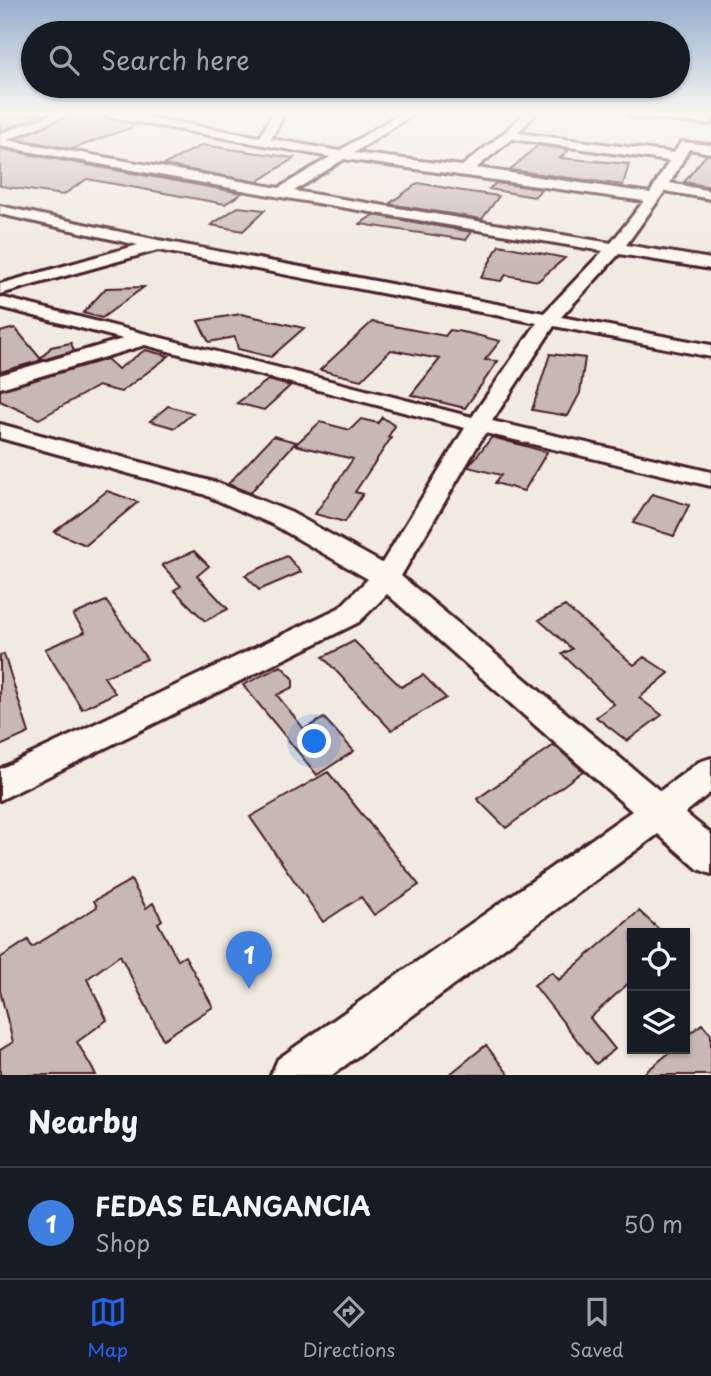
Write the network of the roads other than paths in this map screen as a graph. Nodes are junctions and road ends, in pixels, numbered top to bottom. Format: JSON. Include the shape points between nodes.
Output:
{"nodes":[{"id":1,"x":131,"y":164,"type":"edge"},
{"id":2,"x":325,"y":164,"type":"edge"},
{"id":3,"x":416,"y":164,"type":"edge"},
{"id":4,"x":472,"y":164,"type":"edge"},
{"id":5,"x":675,"y":164,"type":"edge"},
{"id":6,"x":465,"y":170,"type":"junction"},
{"id":7,"x":281,"y":192,"type":"junction"},
{"id":8,"x":658,"y":192,"type":"junction"},
{"id":9,"x":711,"y":195,"type":"edge"},
{"id":10,"x":0,"y":210,"type":"edge"},
{"id":11,"x":158,"y":245,"type":"junction"},
{"id":12,"x":616,"y":247,"type":"junction"},
{"id":13,"x":711,"y":264,"type":"edge"},
{"id":14,"x":0,"y":289,"type":"edge"},
{"id":15,"x":0,"y":302,"type":"edge"},
{"id":16,"x":550,"y":318,"type":"junction"},
{"id":17,"x":147,"y":338,"type":"junction"},
{"id":18,"x":711,"y":351,"type":"edge"},
{"id":19,"x":0,"y":382,"type":"edge"},
{"id":20,"x":478,"y":425,"type":"junction"},
{"id":21,"x":0,"y":431,"type":"edge"},
{"id":22,"x":711,"y":479,"type":"edge"},
{"id":23,"x":386,"y":578,"type":"junction"},
{"id":24,"x":711,"y":772,"type":"edge"},
{"id":25,"x":0,"y":785,"type":"edge"},
{"id":26,"x":661,"y":811,"type":"junction"},
{"id":27,"x":711,"y":857,"type":"edge"},
{"id":28,"x":294,"y":1075,"type":"edge"}],
"edges":[{"from":1,"to":7,"type":"street"},
{"from":2,"to":7,"type":"street"},
{"from":3,"to":6,"type":"street"},
{"from":4,"to":6,"type":"street"},
{"from":5,"to":8,"type":"street"},
{"from":6,"to":8,"type":"street"},
{"from":7,"to":12,"type":"street"},
{"from":8,"to":9,"type":"street"},
{"from":8,"to":12,"type":"street"},
{"from":10,"to":11,"type":"street"},
{"from":11,"to":14,"type":"street"},
{"from":11,"to":16,"type":"street"},
{"from":12,"to":13,"type":"street"},
{"from":12,"to":16,"type":"street"},
{"from":15,"to":17,"type":"street"},
{"from":16,"to":18,"type":"street"},
{"from":16,"to":20,"type":"street"},
{"from":17,"to":19,"type":"street"},
{"from":17,"to":20,"type":"street"},
{"from":20,"to":22,"type":"street"},
{"from":20,"to":23,"type":"street"},
{"from":21,"to":23,"type":"street","via":[[212,489],[283,519]]},
{"from":23,"to":25,"type":"street","via":[[349,615]]},
{"from":23,"to":26,"type":"street"},
{"from":24,"to":26,"type":"street"},
{"from":26,"to":27,"type":"street"},
{"from":26,"to":28,"type":"street"}]}
